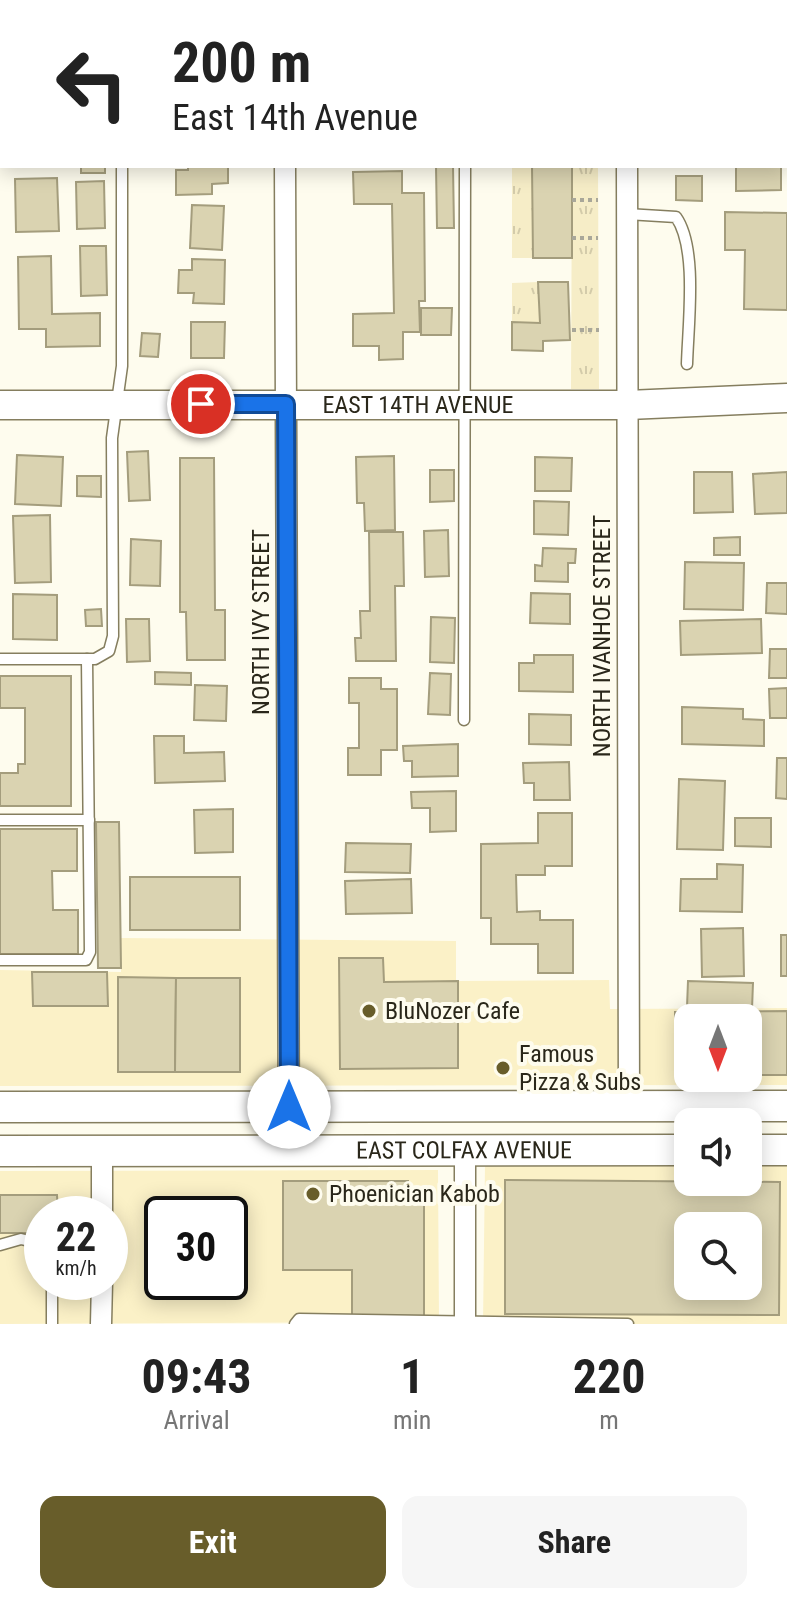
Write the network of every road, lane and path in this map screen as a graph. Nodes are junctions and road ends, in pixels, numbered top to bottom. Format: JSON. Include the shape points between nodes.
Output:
{"nodes":[{"id":1,"x":122,"y":168,"type":"edge"},
{"id":2,"x":285,"y":168,"type":"edge"},
{"id":3,"x":465,"y":168,"type":"edge"},
{"id":4,"x":627,"y":168,"type":"edge"},
{"id":5,"x":572,"y":200,"type":"dead end"},
{"id":6,"x":598,"y":200,"type":"dead end"},
{"id":7,"x":627,"y":214,"type":"junction"},
{"id":8,"x":572,"y":238,"type":"dead end"},
{"id":9,"x":598,"y":238,"type":"dead end"},
{"id":10,"x":572,"y":330,"type":"dead end"},
{"id":11,"x":599,"y":330,"type":"dead end"},
{"id":12,"x":687,"y":364,"type":"dead end"},
{"id":13,"x":787,"y":398,"type":"edge"},
{"id":14,"x":117,"y":404,"type":"junction"},
{"id":15,"x":286,"y":404,"type":"junction"},
{"id":16,"x":465,"y":404,"type":"junction"},
{"id":17,"x":0,"y":405,"type":"edge"},
{"id":18,"x":628,"y":405,"type":"junction"},
{"id":19,"x":0,"y":659,"type":"edge"},
{"id":20,"x":87,"y":659,"type":"junction"},
{"id":21,"x":464,"y":720,"type":"dead end"},
{"id":22,"x":0,"y":820,"type":"edge"},
{"id":23,"x":89,"y":820,"type":"junction"},
{"id":24,"x":0,"y":960,"type":"edge"},
{"id":25,"x":289,"y":1092,"type":"junction"},
{"id":26,"x":787,"y":1106,"type":"edge"},
{"id":27,"x":0,"y":1107,"type":"edge"},
{"id":28,"x":629,"y":1107,"type":"junction"},
{"id":29,"x":674,"y":1150,"type":"edge"},
{"id":30,"x":762,"y":1150,"type":"edge"},
{"id":31,"x":787,"y":1150,"type":"edge"},
{"id":32,"x":0,"y":1151,"type":"edge"},
{"id":33,"x":102,"y":1151,"type":"junction"},
{"id":34,"x":289,"y":1151,"type":"junction"},
{"id":35,"x":465,"y":1151,"type":"junction"},
{"id":36,"x":102,"y":1196,"type":"edge"},
{"id":37,"x":24,"y":1240,"type":"edge"},
{"id":38,"x":0,"y":1245,"type":"edge"},
{"id":39,"x":52,"y":1300,"type":"edge"},
{"id":40,"x":102,"y":1300,"type":"edge"},
{"id":41,"x":465,"y":1322,"type":"edge"},
{"id":42,"x":52,"y":1324,"type":"edge"},
{"id":43,"x":101,"y":1324,"type":"edge"},
{"id":44,"x":295,"y":1324,"type":"edge"},
{"id":45,"x":628,"y":1324,"type":"edge"}],
"edges":[{"from":1,"to":14,"type":"lane","via":[[122,366]]},
{"from":2,"to":15,"type":"street","name":"NORTH IVY STREET"},
{"from":3,"to":16,"type":"lane"},
{"from":4,"to":7,"type":"street","name":"NORTH IVANHOE STREET"},
{"from":5,"to":6,"type":"path"},
{"from":7,"to":12,"type":"lane","via":[[676,217],[684,228]]},
{"from":7,"to":18,"type":"street","name":"NORTH IVANHOE STREET"},
{"from":8,"to":9,"type":"path"},
{"from":10,"to":11,"type":"path"},
{"from":13,"to":18,"type":"main road","name":"EAST 14TH AVENUE"},
{"from":14,"to":15,"type":"main road","name":"EAST 14TH AVENUE"},
{"from":14,"to":17,"type":"main road","name":"EAST 14TH AVENUE"},
{"from":14,"to":20,"type":"lane","via":[[112,438],[113,636],[109,651]]},
{"from":15,"to":16,"type":"main road","name":"EAST 14TH AVENUE"},
{"from":15,"to":25,"type":"street","name":"NORTH IVY STREET"},
{"from":16,"to":18,"type":"main road","name":"EAST 14TH AVENUE"},
{"from":16,"to":21,"type":"lane"},
{"from":18,"to":28,"type":"street","name":"NORTH IVANHOE STREET"},
{"from":19,"to":20,"type":"lane"},
{"from":20,"to":23,"type":"lane"},
{"from":22,"to":23,"type":"lane"},
{"from":23,"to":24,"type":"lane","via":[[86,960]]},
{"from":25,"to":27,"type":"main road","name":"EAST COLFAX AVENUE"},
{"from":25,"to":28,"type":"main road","name":"EAST COLFAX AVENUE"},
{"from":25,"to":34,"type":"street","name":"NORTH IVY STREET"},
{"from":26,"to":28,"type":"main road","name":"EAST COLFAX AVENUE"},
{"from":29,"to":35,"type":"main road","name":"EAST COLFAX AVENUE"},
{"from":30,"to":31,"type":"main road"},
{"from":32,"to":33,"type":"main road","name":"EAST COLFAX AVENUE"},
{"from":33,"to":34,"type":"main road","name":"EAST COLFAX AVENUE"},
{"from":33,"to":36,"type":"street"},
{"from":34,"to":35,"type":"main road","name":"EAST COLFAX AVENUE"},
{"from":35,"to":41,"type":"street"},
{"from":37,"to":38,"type":"lane"},
{"from":39,"to":42,"type":"lane"},
{"from":40,"to":43,"type":"street"},
{"from":41,"to":44,"type":"lane","via":[[299,1319]]},
{"from":41,"to":45,"type":"lane"}]}
